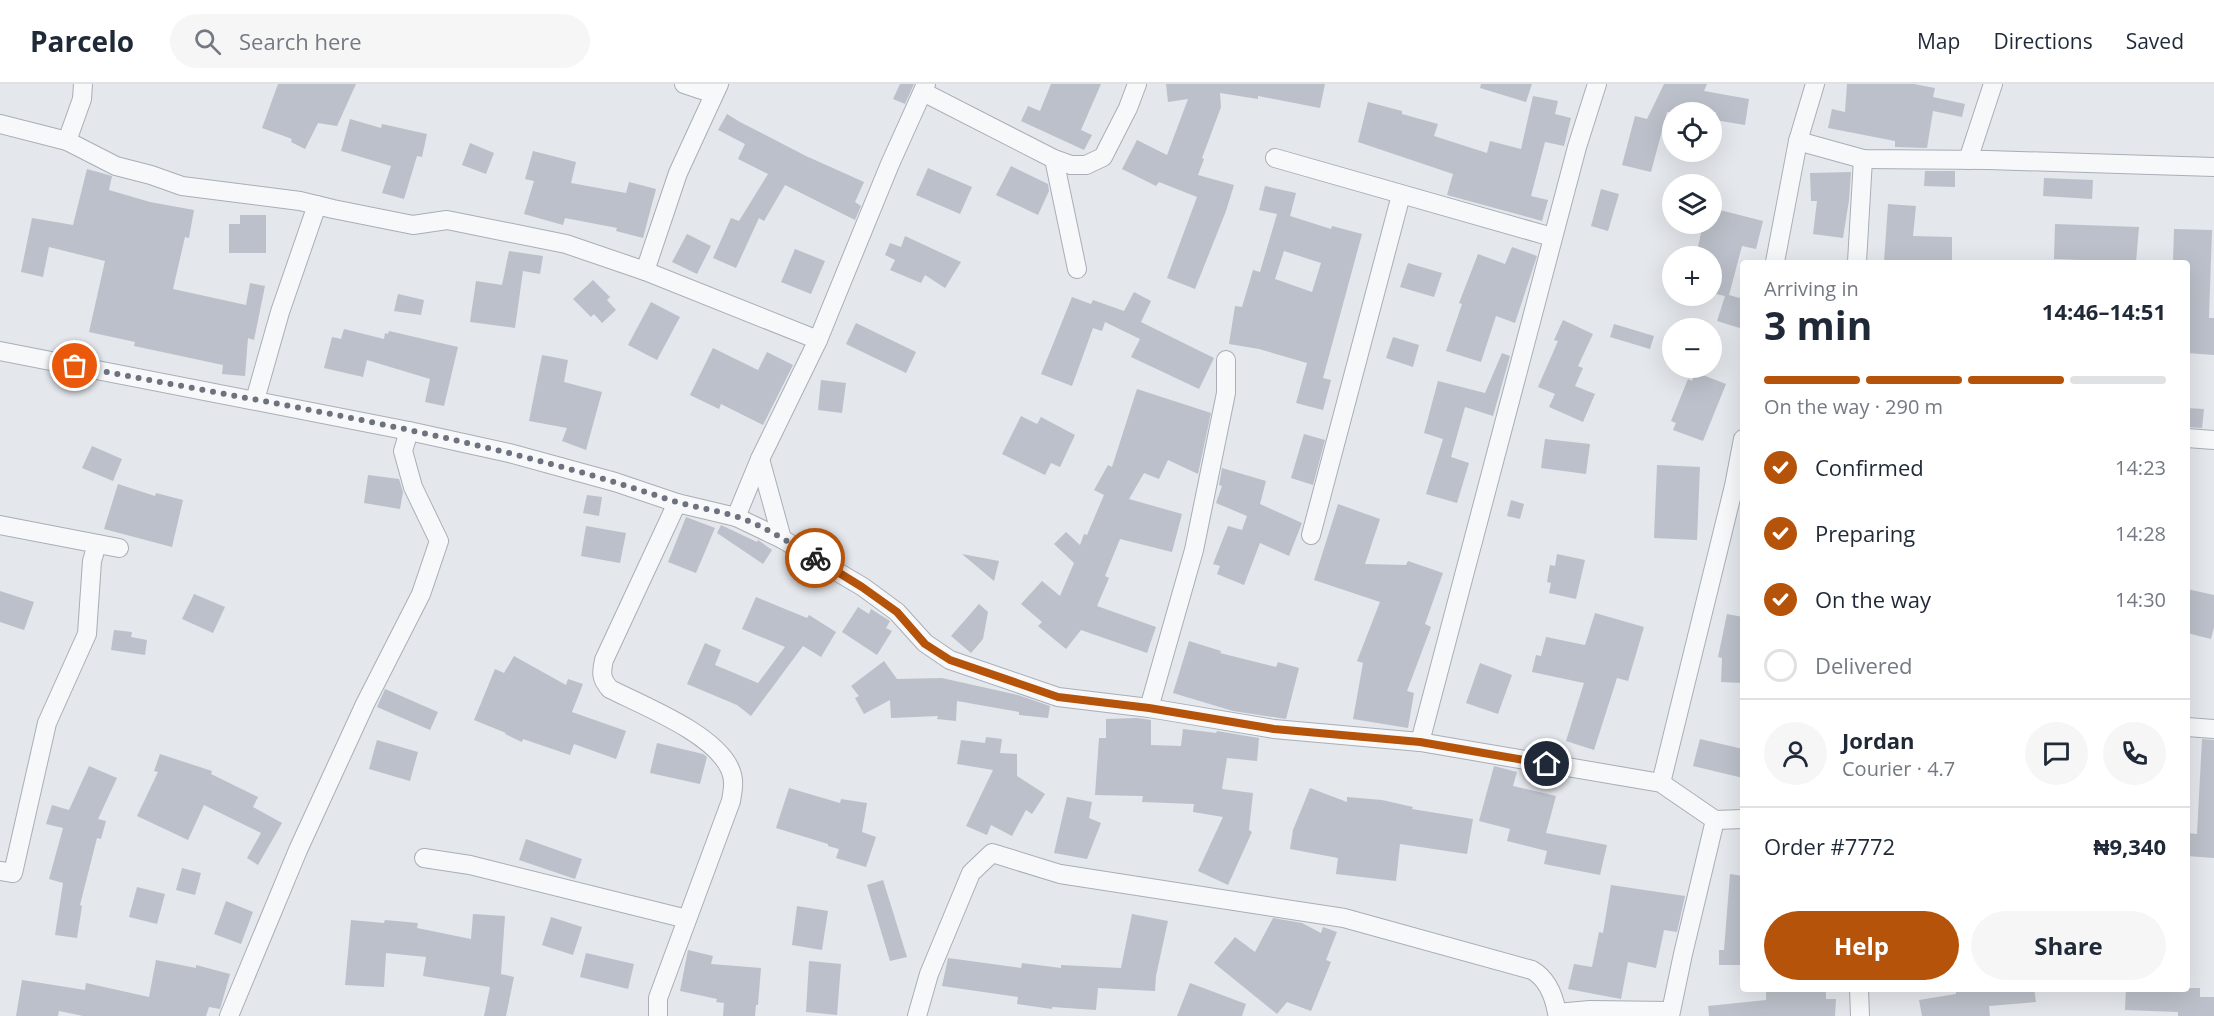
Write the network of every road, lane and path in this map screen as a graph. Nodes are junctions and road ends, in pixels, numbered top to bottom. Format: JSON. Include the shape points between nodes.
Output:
{"nodes":[{"id":1,"x":83,"y":84,"type":"edge"},
{"id":2,"x":684,"y":84,"type":"edge"},
{"id":3,"x":1137,"y":84,"type":"edge"},
{"id":4,"x":1597,"y":84,"type":"edge"},
{"id":5,"x":1815,"y":84,"type":"edge"},
{"id":6,"x":1993,"y":84,"type":"edge"},
{"id":7,"x":924,"y":88,"type":"edge"},
{"id":8,"x":716,"y":89,"type":"edge"},
{"id":9,"x":0,"y":124,"type":"edge"},
{"id":10,"x":67,"y":141,"type":"junction"},
{"id":11,"x":1798,"y":141,"type":"junction"},
{"id":12,"x":1275,"y":158,"type":"dead end"},
{"id":13,"x":1054,"y":159,"type":"junction"},
{"id":14,"x":1863,"y":159,"type":"junction"},
{"id":15,"x":1968,"y":160,"type":"junction"},
{"id":16,"x":2214,"y":167,"type":"edge"},
{"id":17,"x":1401,"y":195,"type":"junction"},
{"id":18,"x":317,"y":205,"type":"junction"},
{"id":19,"x":1552,"y":237,"type":"junction"},
{"id":20,"x":1775,"y":260,"type":"edge"},
{"id":21,"x":1857,"y":260,"type":"edge"},
{"id":22,"x":1077,"y":269,"type":"dead end"},
{"id":23,"x":645,"y":271,"type":"junction"},
{"id":24,"x":818,"y":340,"type":"junction"},
{"id":25,"x":0,"y":351,"type":"edge"},
{"id":26,"x":1226,"y":360,"type":"dead end"},
{"id":27,"x":255,"y":400,"type":"junction"},
{"id":28,"x":409,"y":431,"type":"junction"},
{"id":29,"x":2190,"y":438,"type":"edge"},
{"id":30,"x":2214,"y":440,"type":"edge"},
{"id":31,"x":1740,"y":455,"type":"edge"},
{"id":32,"x":760,"y":459,"type":"junction"},
{"id":33,"x":677,"y":503,"type":"junction"},
{"id":34,"x":736,"y":517,"type":"junction"},
{"id":35,"x":0,"y":525,"type":"edge"},
{"id":36,"x":1311,"y":535,"type":"dead end"},
{"id":37,"x":782,"y":539,"type":"junction"},
{"id":38,"x":97,"y":544,"type":"junction"},
{"id":39,"x":119,"y":548,"type":"dead end"},
{"id":40,"x":1149,"y":708,"type":"junction"},
{"id":41,"x":2190,"y":727,"type":"edge"},
{"id":42,"x":2214,"y":729,"type":"edge"},
{"id":43,"x":1420,"y":742,"type":"junction"},
{"id":44,"x":1661,"y":783,"type":"junction"},
{"id":45,"x":1740,"y":819,"type":"edge"},
{"id":46,"x":1715,"y":820,"type":"junction"},
{"id":47,"x":424,"y":858,"type":"dead end"},
{"id":48,"x":0,"y":871,"type":"edge"},
{"id":49,"x":687,"y":919,"type":"junction"},
{"id":50,"x":1859,"y":992,"type":"edge"},
{"id":51,"x":1670,"y":1013,"type":"edge"},
{"id":52,"x":1556,"y":1015,"type":"edge"},
{"id":53,"x":229,"y":1016,"type":"edge"},
{"id":54,"x":658,"y":1016,"type":"edge"},
{"id":55,"x":917,"y":1016,"type":"edge"},
{"id":56,"x":1860,"y":1016,"type":"edge"}],
"edges":[{"from":1,"to":10,"type":"street","via":[[82,99]]},
{"from":2,"to":8,"type":"street"},
{"from":3,"to":13,"type":"street","via":[[1103,157],[1086,165]]},
{"from":4,"to":19,"type":"street"},
{"from":5,"to":11,"type":"street"},
{"from":6,"to":15,"type":"street"},
{"from":7,"to":13,"type":"street"},
{"from":7,"to":24,"type":"street"},
{"from":8,"to":23,"type":"street","via":[[678,173]]},
{"from":9,"to":10,"type":"street"},
{"from":10,"to":18,"type":"street","via":[[116,166],[182,186]]},
{"from":11,"to":14,"type":"street"},
{"from":11,"to":20,"type":"street"},
{"from":12,"to":17,"type":"street"},
{"from":13,"to":22,"type":"street"},
{"from":14,"to":15,"type":"street"},
{"from":14,"to":21,"type":"street"},
{"from":15,"to":16,"type":"street"},
{"from":17,"to":19,"type":"street"},
{"from":17,"to":36,"type":"street"},
{"from":18,"to":23,"type":"street","via":[[413,225],[447,220],[566,244]]},
{"from":18,"to":27,"type":"street"},
{"from":19,"to":43,"type":"street"},
{"from":23,"to":24,"type":"street"},
{"from":24,"to":32,"type":"street"},
{"from":25,"to":27,"type":"street"},
{"from":26,"to":40,"type":"street","via":[[1226,393],[1194,550]]},
{"from":27,"to":28,"type":"street"},
{"from":28,"to":33,"type":"street","via":[[520,456]]},
{"from":28,"to":53,"type":"street","via":[[403,451],[413,487],[439,541],[421,594],[298,850]]},
{"from":29,"to":30,"type":"street"},
{"from":31,"to":44,"type":"street"},
{"from":32,"to":34,"type":"street"},
{"from":32,"to":37,"type":"street"},
{"from":33,"to":34,"type":"street"},
{"from":33,"to":49,"type":"street","via":[[601,674],[610,689],[699,735],[730,768],[734,783],[731,801]]},
{"from":34,"to":37,"type":"street"},
{"from":35,"to":38,"type":"street"},
{"from":37,"to":40,"type":"street","via":[[897,612],[925,644],[950,660],[1058,697]]},
{"from":38,"to":39,"type":"street"},
{"from":38,"to":48,"type":"street","via":[[92,561],[87,634],[47,723],[13,873]]},
{"from":40,"to":43,"type":"street","via":[[1274,729]]},
{"from":41,"to":42,"type":"street"},
{"from":43,"to":44,"type":"street"},
{"from":44,"to":46,"type":"street"},
{"from":45,"to":46,"type":"street"},
{"from":46,"to":51,"type":"street"},
{"from":47,"to":49,"type":"street","via":[[470,865]]},
{"from":49,"to":54,"type":"street","via":[[658,998]]},
{"from":50,"to":56,"type":"street"},
{"from":51,"to":52,"type":"street","via":[[1590,1010]]},
{"from":52,"to":55,"type":"street","via":[[1555,999],[1545,980],[1532,969],[1344,918],[1060,874],[992,853],[971,873],[929,974]]}]}
